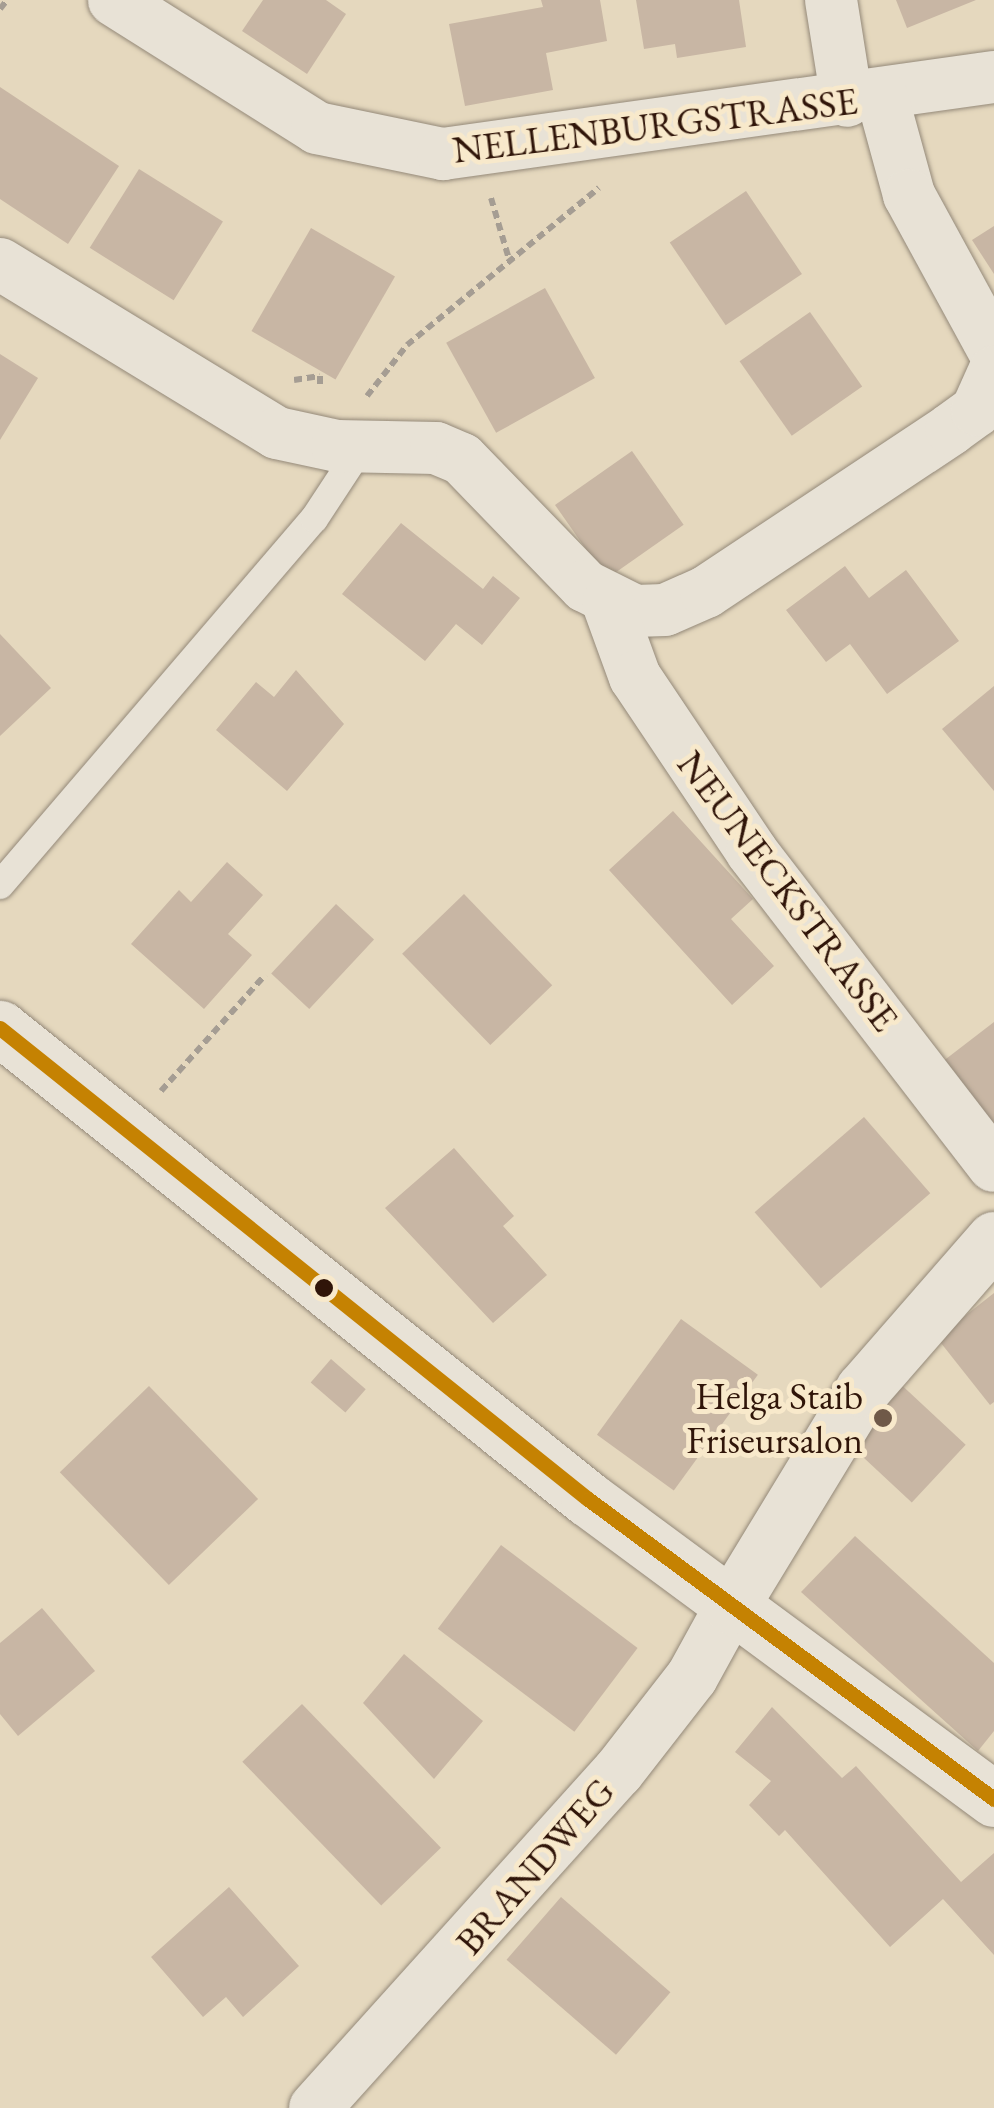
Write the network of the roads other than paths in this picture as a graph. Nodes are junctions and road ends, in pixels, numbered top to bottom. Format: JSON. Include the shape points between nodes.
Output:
{"nodes":[{"id":1,"x":114,"y":0,"type":"edge"},
{"id":2,"x":831,"y":0,"type":"edge"},
{"id":3,"x":994,"y":77,"type":"edge"},
{"id":4,"x":864,"y":98,"type":"junction"},
{"id":5,"x":0,"y":264,"type":"edge"},
{"id":6,"x":994,"y":351,"type":"edge"},
{"id":7,"x":994,"y":372,"type":"edge"},
{"id":8,"x":349,"y":446,"type":"junction"},
{"id":9,"x":608,"y":603,"type":"junction"},
{"id":10,"x":0,"y":884,"type":"edge"},
{"id":11,"x":0,"y":1028,"type":"edge"},
{"id":12,"x":994,"y":1166,"type":"edge"},
{"id":13,"x":994,"y":1239,"type":"edge"},
{"id":14,"x":731,"y":1606,"type":"junction"},
{"id":15,"x":994,"y":1799,"type":"edge"},
{"id":16,"x":315,"y":2108,"type":"edge"}],
"edges":[{"from":1,"to":4,"type":"street","name":"NELLENBURGSTRASSE","via":[[317,128],[401,150],[477,153]]},
{"from":2,"to":4,"type":"street"},
{"from":3,"to":4,"type":"street","name":"NELLENBURGSTRASSE"},
{"from":4,"to":6,"type":"street"},
{"from":5,"to":8,"type":"street","via":[[252,420]]},
{"from":7,"to":9,"type":"street","via":[[977,410],[706,592],[665,610]]},
{"from":8,"to":9,"type":"street","via":[[436,448],[462,459]]},
{"from":8,"to":10,"type":"lane","via":[[314,519]]},
{"from":9,"to":12,"type":"street","name":"NEUNECKSTRASSE","via":[[634,677],[752,852]]},
{"from":11,"to":14,"type":"street"},
{"from":13,"to":14,"type":"street","via":[[863,1389]]},
{"from":14,"to":15,"type":"street"},
{"from":14,"to":16,"type":"street","name":"BRANDWEG","via":[[692,1676],[618,1772]]}]}
